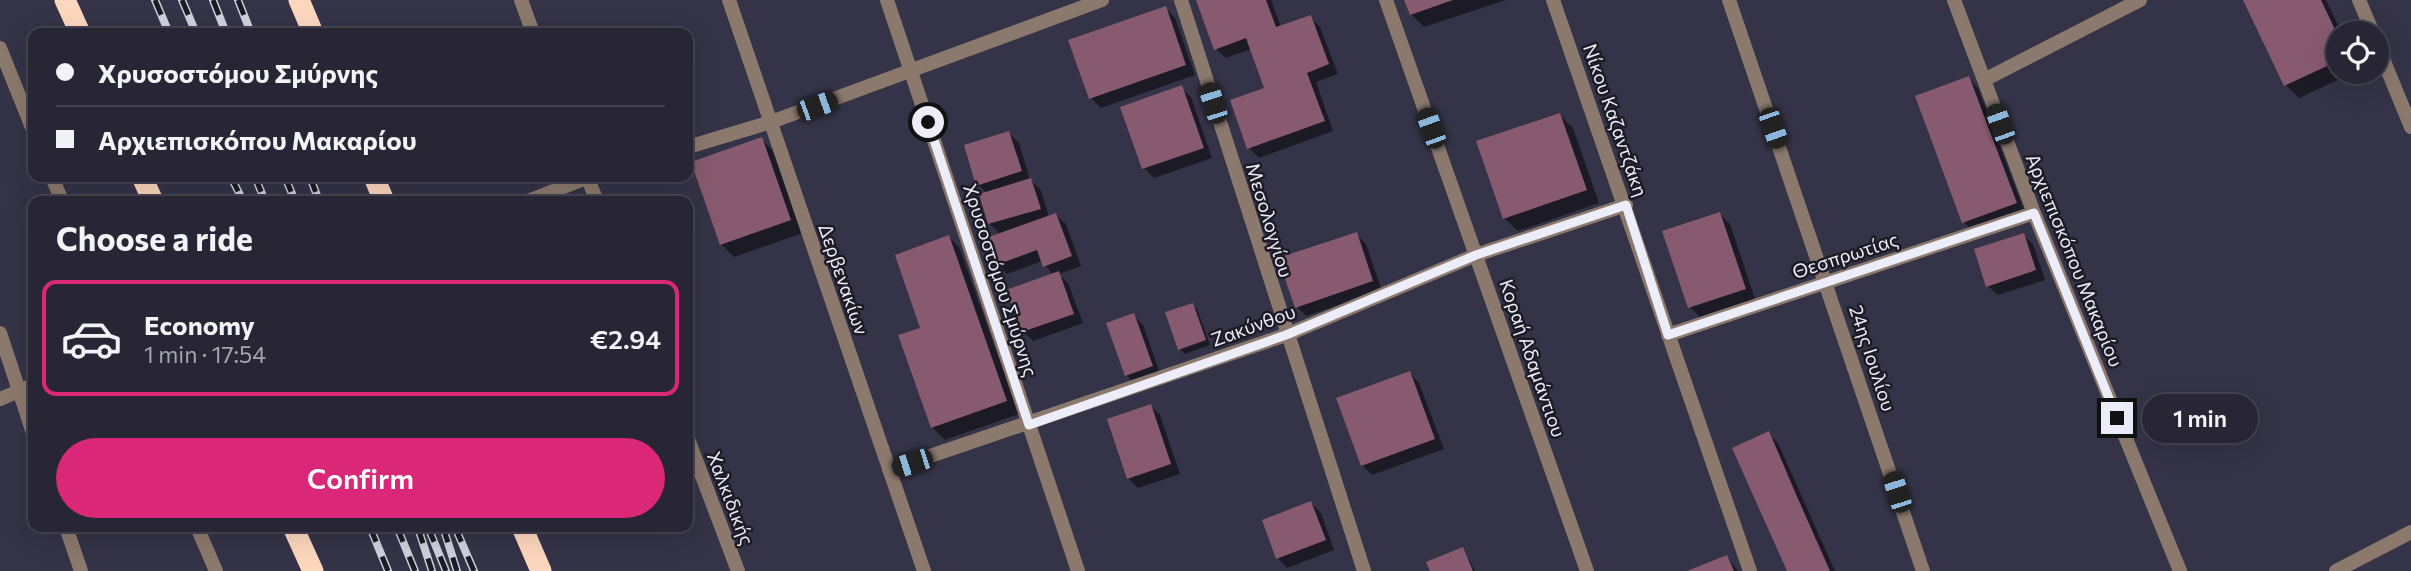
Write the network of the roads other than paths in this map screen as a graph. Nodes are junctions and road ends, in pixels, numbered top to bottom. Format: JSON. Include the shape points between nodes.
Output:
{"nodes":[{"id":1,"x":65,"y":0,"type":"edge"},
{"id":2,"x":299,"y":0,"type":"edge"},
{"id":3,"x":521,"y":0,"type":"edge"},
{"id":4,"x":729,"y":0,"type":"edge"},
{"id":5,"x":887,"y":0,"type":"edge"},
{"id":6,"x":1102,"y":0,"type":"edge"},
{"id":7,"x":1181,"y":0,"type":"edge"},
{"id":8,"x":1386,"y":0,"type":"edge"},
{"id":9,"x":1553,"y":0,"type":"edge"},
{"id":10,"x":1729,"y":0,"type":"edge"},
{"id":11,"x":1954,"y":0,"type":"edge"},
{"id":12,"x":2140,"y":0,"type":"edge"},
{"id":13,"x":2359,"y":0,"type":"edge"},
{"id":14,"x":2368,"y":21,"type":"edge"},
{"id":15,"x":78,"y":28,"type":"edge"},
{"id":16,"x":311,"y":28,"type":"edge"},
{"id":17,"x":531,"y":28,"type":"edge"},
{"id":18,"x":0,"y":47,"type":"edge"},
{"id":19,"x":911,"y":72,"type":"junction"},
{"id":20,"x":2389,"y":74,"type":"edge"},
{"id":21,"x":1984,"y":80,"type":"junction"},
{"id":22,"x":28,"y":117,"type":"edge"},
{"id":23,"x":771,"y":122,"type":"junction"},
{"id":24,"x":2411,"y":127,"type":"edge"},
{"id":25,"x":693,"y":145,"type":"edge"},
{"id":26,"x":576,"y":182,"type":"edge"},
{"id":27,"x":540,"y":196,"type":"edge"},
{"id":28,"x":1626,"y":205,"type":"junction"},
{"id":29,"x":2034,"y":213,"type":"junction"},
{"id":30,"x":1476,"y":255,"type":"junction"},
{"id":31,"x":1827,"y":281,"type":"junction"},
{"id":32,"x":0,"y":333,"type":"edge"},
{"id":33,"x":1286,"y":335,"type":"junction"},
{"id":34,"x":1668,"y":335,"type":"junction"},
{"id":35,"x":28,"y":387,"type":"edge"},
{"id":36,"x":19,"y":391,"type":"junction"},
{"id":37,"x":0,"y":400,"type":"edge"},
{"id":38,"x":28,"y":418,"type":"edge"},
{"id":39,"x":1029,"y":425,"type":"junction"},
{"id":40,"x":693,"y":452,"type":"edge"},
{"id":41,"x":889,"y":470,"type":"junction"},
{"id":42,"x":68,"y":532,"type":"edge"},
{"id":43,"x":199,"y":532,"type":"edge"},
{"id":44,"x":295,"y":532,"type":"edge"},
{"id":45,"x":524,"y":532,"type":"edge"},
{"id":46,"x":2411,"y":532,"type":"edge"},
{"id":47,"x":81,"y":571,"type":"edge"},
{"id":48,"x":216,"y":571,"type":"edge"},
{"id":49,"x":313,"y":571,"type":"edge"},
{"id":50,"x":541,"y":571,"type":"edge"},
{"id":51,"x":738,"y":571,"type":"edge"},
{"id":52,"x":924,"y":571,"type":"edge"},
{"id":53,"x":1078,"y":571,"type":"edge"},
{"id":54,"x":1364,"y":571,"type":"edge"},
{"id":55,"x":1587,"y":571,"type":"edge"},
{"id":56,"x":1751,"y":571,"type":"edge"},
{"id":57,"x":1923,"y":571,"type":"edge"},
{"id":58,"x":2180,"y":571,"type":"edge"},
{"id":59,"x":2336,"y":571,"type":"edge"}],
"edges":[{"from":1,"to":15,"type":"highway"},
{"from":2,"to":16,"type":"highway"},
{"from":3,"to":17,"type":"street"},
{"from":4,"to":23,"type":"street","name":"Δερβενακίων"},
{"from":5,"to":19,"type":"street","name":"Χρυσοστόμου Σμύρνης"},
{"from":6,"to":19,"type":"street"},
{"from":7,"to":33,"type":"street","name":"Μεσολογγίου"},
{"from":8,"to":30,"type":"street","name":"Κοραή Αδαμάντιου"},
{"from":9,"to":28,"type":"street","name":"Νίκου Καζαντζάκη"},
{"from":10,"to":31,"type":"street","name":"24ης Ιουλίου"},
{"from":11,"to":21,"type":"street","name":"Αρχιεπισκόπου Μακαρίου"},
{"from":12,"to":21,"type":"street"},
{"from":13,"to":14,"type":"street"},
{"from":18,"to":22,"type":"street"},
{"from":19,"to":23,"type":"street"},
{"from":19,"to":39,"type":"street","name":"Χρυσοστόμου Σμύρνης"},
{"from":20,"to":24,"type":"street"},
{"from":21,"to":29,"type":"street","name":"Αρχιεπισκόπου Μακαρίου"},
{"from":23,"to":25,"type":"street"},
{"from":23,"to":41,"type":"street","name":"Δερβενακίων"},
{"from":26,"to":27,"type":"street"},
{"from":28,"to":30,"type":"street","name":"Ζακύνθου"},
{"from":28,"to":34,"type":"street","name":"Νίκου Καζαντζάκη"},
{"from":29,"to":31,"type":"street","name":"Θεσπρωτίας"},
{"from":29,"to":58,"type":"street","name":"Αρχιεπισκόπου Μακαρίου"},
{"from":30,"to":33,"type":"street","name":"Ζακύνθου"},
{"from":30,"to":55,"type":"street","name":"Κοραή Αδαμάντιου"},
{"from":31,"to":34,"type":"street","name":"Θεσπρωτίας"},
{"from":31,"to":57,"type":"street","name":"24ης Ιουλίου"},
{"from":32,"to":36,"type":"street"},
{"from":33,"to":39,"type":"street","name":"Ζακύνθου"},
{"from":33,"to":54,"type":"street","name":"Μεσολογγίου"},
{"from":34,"to":56,"type":"street","name":"Νίκου Καζαντζάκη"},
{"from":35,"to":36,"type":"street"},
{"from":36,"to":37,"type":"street"},
{"from":36,"to":38,"type":"street"},
{"from":39,"to":41,"type":"street","name":"Ζακύνθου"},
{"from":39,"to":53,"type":"street","name":"Χρυσοστόμου Σμύρνης"},
{"from":40,"to":51,"type":"street","name":"Χαλκιδικής"},
{"from":41,"to":52,"type":"street","name":"Δερβενακίων"},
{"from":42,"to":47,"type":"street"},
{"from":43,"to":48,"type":"street"},
{"from":44,"to":49,"type":"highway"},
{"from":45,"to":50,"type":"highway"},
{"from":46,"to":59,"type":"street"}]}
